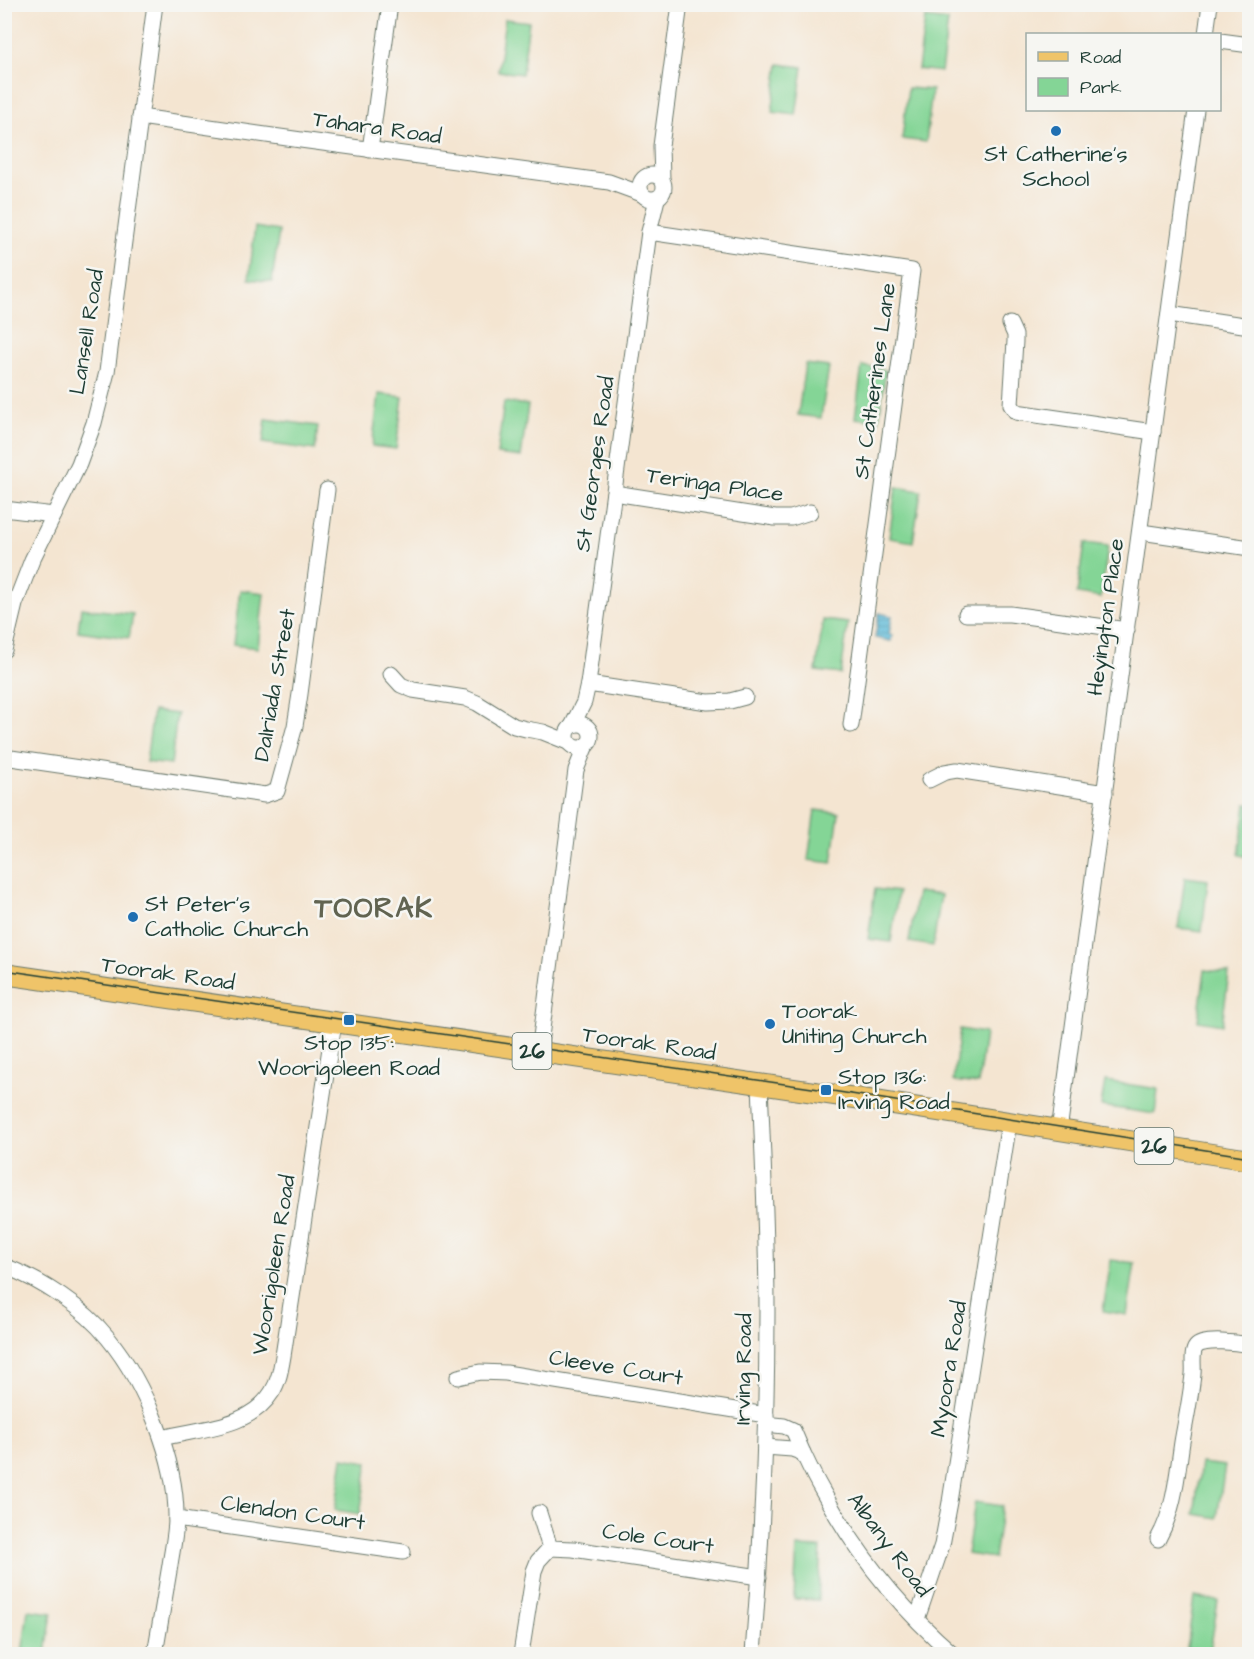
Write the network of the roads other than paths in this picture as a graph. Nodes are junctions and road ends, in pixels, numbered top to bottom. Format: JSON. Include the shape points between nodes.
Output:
{"nodes":[{"id":1,"x":155,"y":4,"type":"edge"},
{"id":2,"x":390,"y":4,"type":"edge"},
{"id":3,"x":680,"y":4,"type":"edge"},
{"id":4,"x":1210,"y":4,"type":"edge"},
{"id":5,"x":1206,"y":33,"type":"edge"},
{"id":6,"x":1221,"y":41,"type":"edge"},
{"id":7,"x":1250,"y":45,"type":"edge"},
{"id":8,"x":1196,"y":111,"type":"edge"},
{"id":9,"x":140,"y":117,"type":"junction"},
{"id":10,"x":661,"y":146,"type":"junction"},
{"id":11,"x":370,"y":150,"type":"junction"},
{"id":12,"x":645,"y":178,"type":"junction"},
{"id":13,"x":662,"y":180,"type":"junction"},
{"id":14,"x":609,"y":182,"type":"junction"},
{"id":15,"x":648,"y":197,"type":"junction"},
{"id":16,"x":649,"y":232,"type":"junction"},
{"id":17,"x":1169,"y":314,"type":"junction"},
{"id":18,"x":1010,"y":324,"type":"dead end"},
{"id":19,"x":1250,"y":326,"type":"edge"},
{"id":20,"x":1153,"y":432,"type":"junction"},
{"id":21,"x":327,"y":490,"type":"dead end"},
{"id":22,"x":614,"y":493,"type":"junction"},
{"id":23,"x":4,"y":509,"type":"edge"},
{"id":24,"x":810,"y":512,"type":"dead end"},
{"id":25,"x":54,"y":516,"type":"junction"},
{"id":26,"x":1141,"y":532,"type":"junction"},
{"id":27,"x":1250,"y":548,"type":"edge"},
{"id":28,"x":966,"y":614,"type":"dead end"},
{"id":29,"x":1127,"y":630,"type":"junction"},
{"id":30,"x":4,"y":650,"type":"edge"},
{"id":31,"x":391,"y":674,"type":"dead end"},
{"id":32,"x":588,"y":684,"type":"junction"},
{"id":33,"x":745,"y":698,"type":"dead end"},
{"id":34,"x":584,"y":702,"type":"junction"},
{"id":35,"x":851,"y":725,"type":"dead end"},
{"id":36,"x":588,"y":728,"type":"junction"},
{"id":37,"x":570,"y":735,"type":"junction"},
{"id":38,"x":586,"y":745,"type":"junction"},
{"id":39,"x":4,"y":757,"type":"edge"},
{"id":40,"x":576,"y":770,"type":"junction"},
{"id":41,"x":929,"y":780,"type":"dead end"},
{"id":42,"x":1105,"y":793,"type":"junction"},
{"id":43,"x":4,"y":974,"type":"edge"},
{"id":44,"x":333,"y":1022,"type":"junction"},
{"id":45,"x":539,"y":1052,"type":"junction"},
{"id":46,"x":760,"y":1084,"type":"junction"},
{"id":47,"x":1008,"y":1122,"type":"junction"},
{"id":48,"x":1059,"y":1131,"type":"junction"},
{"id":49,"x":1250,"y":1160,"type":"edge"},
{"id":50,"x":4,"y":1266,"type":"edge"},
{"id":51,"x":1250,"y":1345,"type":"edge"},
{"id":52,"x":458,"y":1377,"type":"dead end"},
{"id":53,"x":766,"y":1419,"type":"junction"},
{"id":54,"x":162,"y":1438,"type":"junction"},
{"id":55,"x":765,"y":1447,"type":"junction"},
{"id":56,"x":803,"y":1453,"type":"junction"},
{"id":57,"x":539,"y":1513,"type":"dead end"},
{"id":58,"x":176,"y":1519,"type":"junction"},
{"id":59,"x":1158,"y":1539,"type":"dead end"},
{"id":60,"x":550,"y":1548,"type":"junction"},
{"id":61,"x":403,"y":1552,"type":"dead end"},
{"id":62,"x":759,"y":1577,"type":"junction"},
{"id":63,"x":917,"y":1619,"type":"junction"},
{"id":64,"x":154,"y":1654,"type":"edge"},
{"id":65,"x":521,"y":1654,"type":"edge"},
{"id":66,"x":753,"y":1654,"type":"edge"},
{"id":67,"x":953,"y":1654,"type":"edge"}],
"edges":[{"from":1,"to":9,"type":"street","name":"Lansell Road"},
{"from":2,"to":11,"type":"street"},
{"from":3,"to":10,"type":"street"},
{"from":4,"to":5,"type":"street"},
{"from":6,"to":7,"type":"street"},
{"from":8,"to":17,"type":"street","name":"Heyington Place"},
{"from":9,"to":11,"type":"street","name":"Tahara Road"},
{"from":9,"to":25,"type":"street","name":"Lansell Road","via":[[106,372],[94,423]]},
{"from":10,"to":12,"type":"street"},
{"from":10,"to":13,"type":"street"},
{"from":11,"to":14,"type":"street","name":"Tahara Road"},
{"from":12,"to":13,"type":"street","via":[[655,175]]},
{"from":12,"to":14,"type":"street","name":"Tahara Road"},
{"from":12,"to":15,"type":"street","via":[[640,188]]},
{"from":13,"to":15,"type":"street","via":[[663,194]]},
{"from":14,"to":15,"type":"street","name":"Tahara Road"},
{"from":15,"to":16,"type":"street","name":"St Georges Road"},
{"from":16,"to":22,"type":"street","name":"St Georges Road"},
{"from":16,"to":35,"type":"street","name":"St Catherines Lane","via":[[912,270]]},
{"from":17,"to":19,"type":"street"},
{"from":17,"to":20,"type":"street","name":"Heyington Place"},
{"from":18,"to":20,"type":"street","via":[[1015,335],[1007,413]]},
{"from":20,"to":26,"type":"street","name":"Heyington Place"},
{"from":21,"to":39,"type":"street","name":"Dalriada Street","via":[[295,726],[277,791],[265,795]]},
{"from":22,"to":24,"type":"street","name":"Teringa Place","via":[[775,518]]},
{"from":22,"to":32,"type":"street","name":"St Georges Road"},
{"from":23,"to":25,"type":"street"},
{"from":25,"to":30,"type":"street","name":"Lansell Road","via":[[15,604]]},
{"from":26,"to":27,"type":"street"},
{"from":26,"to":29,"type":"street","name":"Heyington Place"},
{"from":28,"to":29,"type":"street","via":[[1010,614]]},
{"from":29,"to":42,"type":"street","name":"Heyington Place"},
{"from":31,"to":37,"type":"street","via":[[401,685],[413,690],[477,703],[514,726]]},
{"from":32,"to":33,"type":"street","via":[[708,702]]},
{"from":32,"to":34,"type":"street","name":"St Georges Road"},
{"from":34,"to":36,"type":"street","name":"St Georges Road"},
{"from":34,"to":37,"type":"street","name":"St Georges Road"},
{"from":36,"to":37,"type":"street","via":[[582,724]]},
{"from":36,"to":38,"type":"street","via":[[591,735]]},
{"from":37,"to":38,"type":"street","via":[[578,748]]},
{"from":37,"to":40,"type":"street"},
{"from":38,"to":40,"type":"street"},
{"from":40,"to":45,"type":"street"},
{"from":41,"to":42,"type":"street","via":[[957,770]]},
{"from":42,"to":48,"type":"street","name":"Heyington Place"},
{"from":43,"to":44,"type":"main road","name":"Toorak Road","number":"26"},
{"from":44,"to":45,"type":"main road","name":"Toorak Road","number":"26"},
{"from":44,"to":54,"type":"street","name":"Woorigoleen Road","via":[[283,1356],[273,1391],[262,1405],[235,1421]]},
{"from":45,"to":46,"type":"main road","name":"Toorak Road","number":"26"},
{"from":46,"to":47,"type":"main road","name":"Toorak Road","number":"26"},
{"from":46,"to":53,"type":"street","name":"Irving Road","via":[[766,1243]]},
{"from":47,"to":48,"type":"main road","name":"Toorak Road","number":"26"},
{"from":47,"to":63,"type":"street","name":"Myoora Road","via":[[951,1502],[942,1545]]},
{"from":48,"to":49,"type":"main road","name":"Toorak Road","number":"26"},
{"from":50,"to":54,"type":"street","via":[[63,1299],[108,1338],[142,1393]]},
{"from":51,"to":59,"type":"street","via":[[1202,1343],[1194,1349],[1173,1501]]},
{"from":52,"to":53,"type":"street","name":"Cleeve Court","via":[[480,1372],[506,1373]]},
{"from":53,"to":55,"type":"street","name":"Irving Road"},
{"from":53,"to":56,"type":"street","name":"Albany Road","via":[[793,1430]]},
{"from":54,"to":58,"type":"street"},
{"from":55,"to":56,"type":"street"},
{"from":55,"to":62,"type":"street","name":"Irving Road"},
{"from":56,"to":63,"type":"street","name":"Albany Road","via":[[863,1554]]},
{"from":57,"to":60,"type":"street"},
{"from":58,"to":61,"type":"street","name":"Clendon Court"},
{"from":58,"to":64,"type":"street"},
{"from":60,"to":62,"type":"street","name":"Cole Court"},
{"from":60,"to":65,"type":"street","via":[[534,1571]]},
{"from":62,"to":66,"type":"street","name":"Irving Road"},
{"from":63,"to":67,"type":"street","name":"Albany Road"}]}
